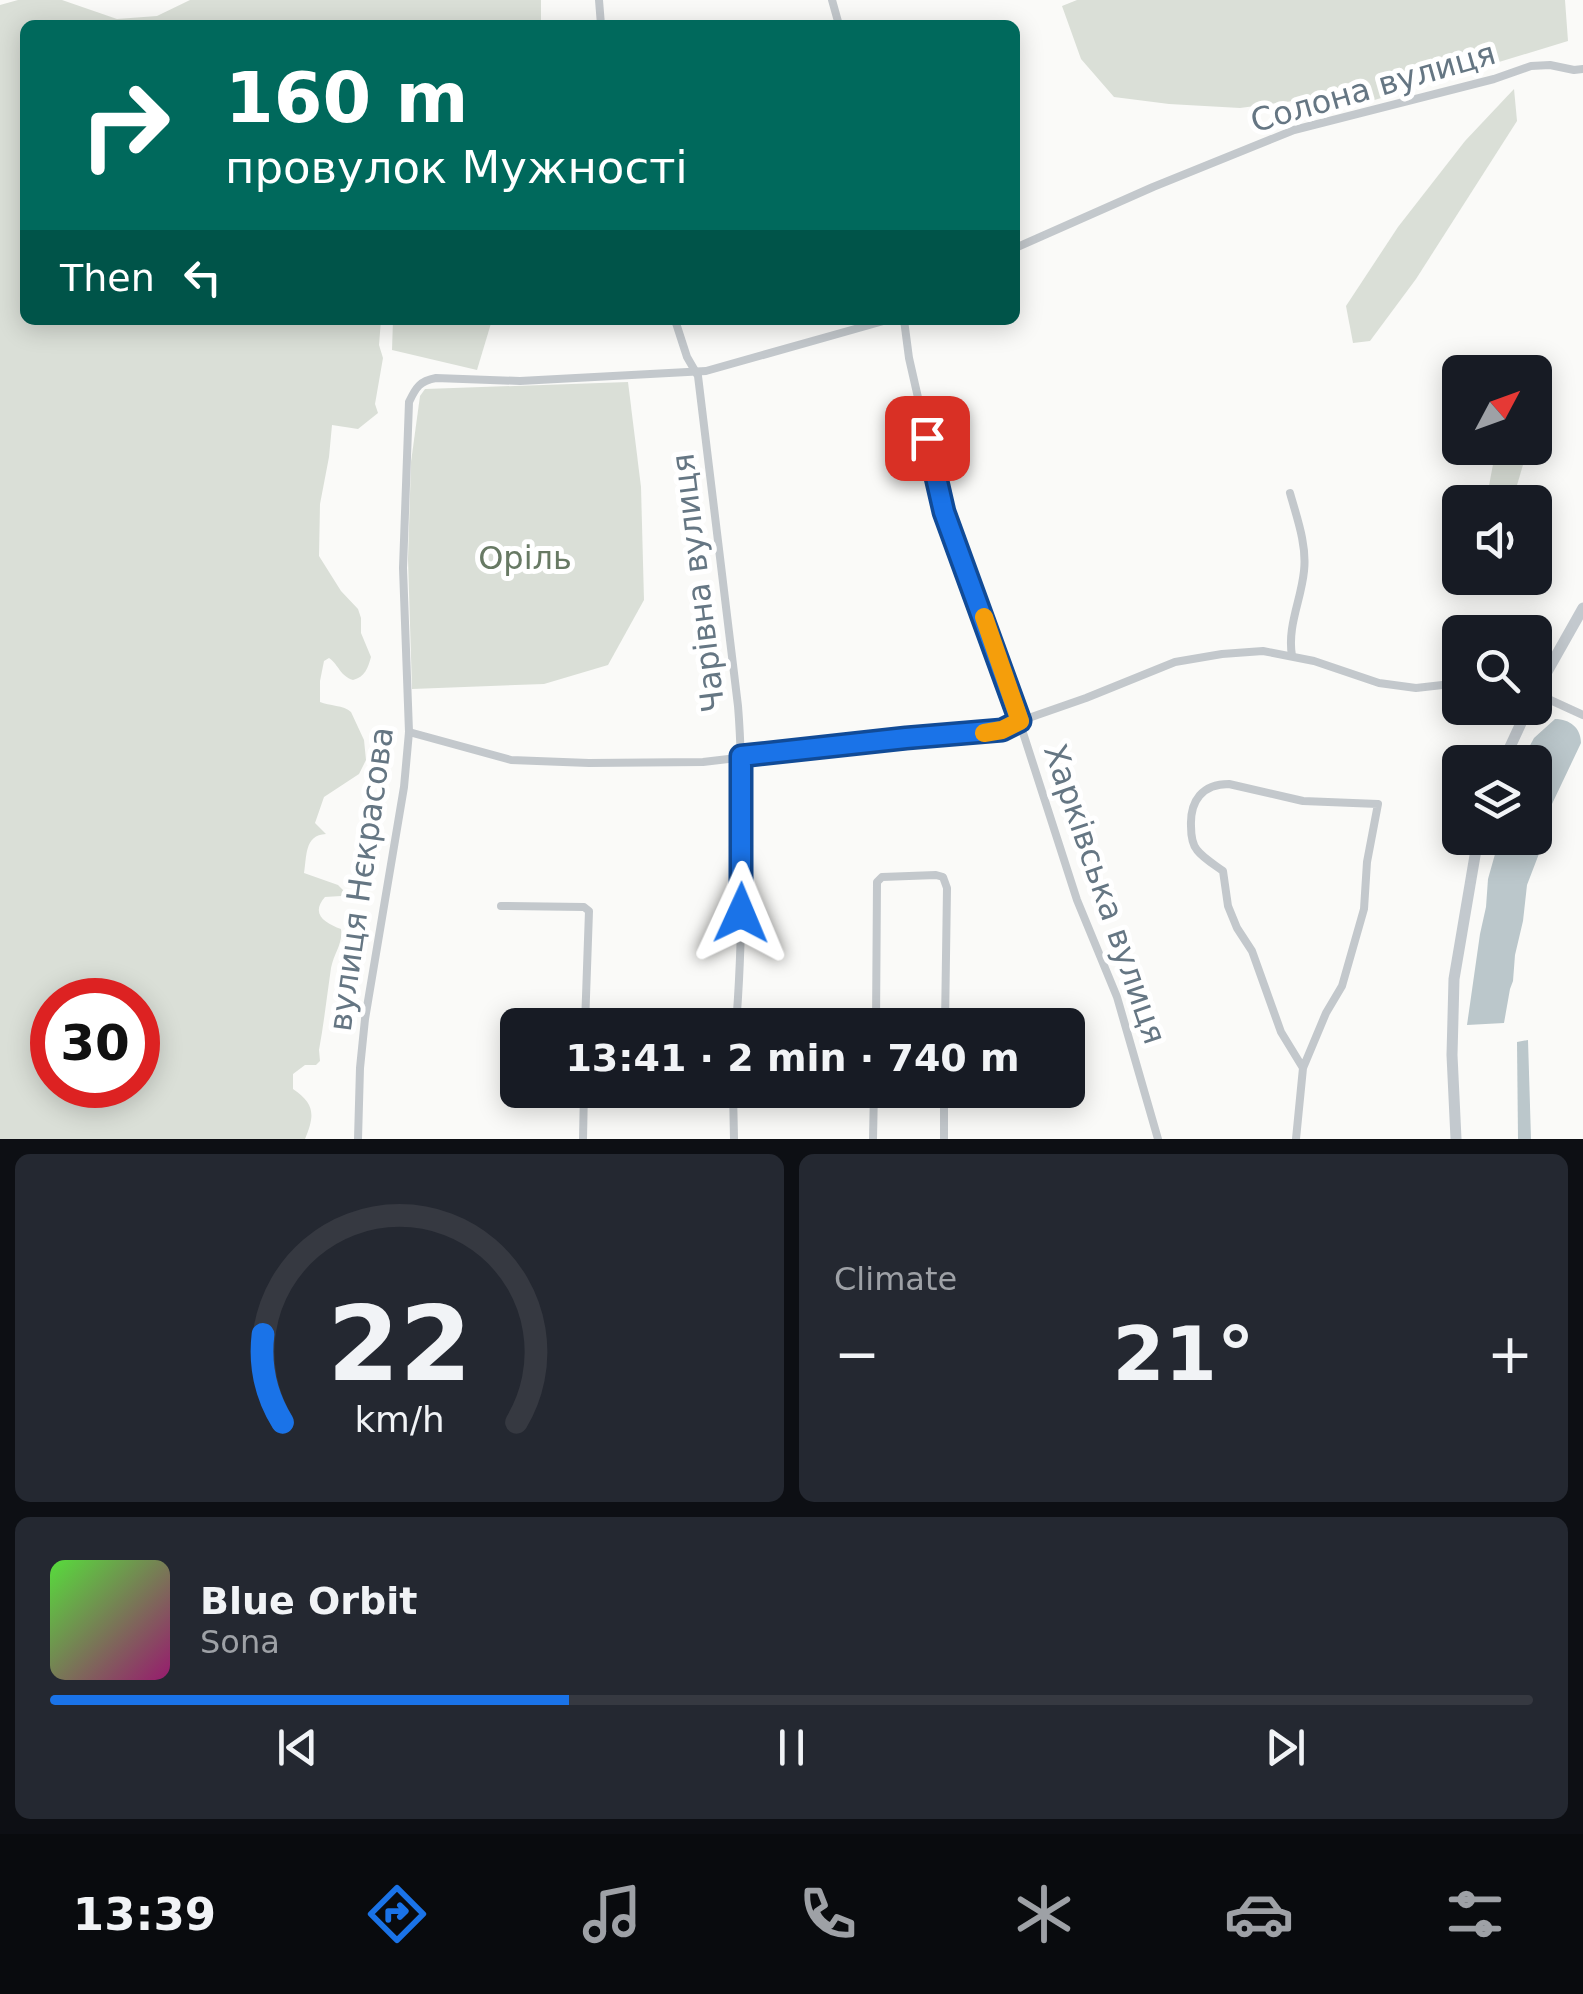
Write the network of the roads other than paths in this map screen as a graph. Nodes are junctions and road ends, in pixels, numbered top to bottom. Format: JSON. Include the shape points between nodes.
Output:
{"nodes":[{"id":1,"x":1583,"y":68,"type":"edge"},
{"id":2,"x":1020,"y":246,"type":"edge"},
{"id":3,"x":676,"y":325,"type":"edge"},
{"id":4,"x":870,"y":325,"type":"edge"},
{"id":5,"x":905,"y":325,"type":"edge"},
{"id":6,"x":695,"y":372,"type":"junction"},
{"id":7,"x":1290,"y":494,"type":"dead end"},
{"id":8,"x":1583,"y":608,"type":"edge"},
{"id":9,"x":1292,"y":656,"type":"junction"},
{"id":10,"x":1552,"y":663,"type":"edge"},
{"id":11,"x":1442,"y":685,"type":"edge"},
{"id":12,"x":1552,"y":700,"type":"edge"},
{"id":13,"x":1583,"y":714,"type":"edge"},
{"id":14,"x":1020,"y":721,"type":"junction"},
{"id":15,"x":409,"y":732,"type":"junction"},
{"id":16,"x":741,"y":756,"type":"junction"},
{"id":17,"x":1475,"y":855,"type":"edge"},
{"id":18,"x":501,"y":906,"type":"dead end"},
{"id":19,"x":586,"y":1008,"type":"edge"},
{"id":20,"x":737,"y":1008,"type":"edge"},
{"id":21,"x":876,"y":1008,"type":"edge"},
{"id":22,"x":944,"y":1008,"type":"edge"},
{"id":23,"x":1303,"y":1068,"type":"junction"},
{"id":24,"x":584,"y":1108,"type":"edge"},
{"id":25,"x":733,"y":1108,"type":"edge"},
{"id":26,"x":874,"y":1108,"type":"edge"},
{"id":27,"x":944,"y":1108,"type":"edge"},
{"id":28,"x":358,"y":1139,"type":"edge"},
{"id":29,"x":583,"y":1139,"type":"edge"},
{"id":30,"x":734,"y":1139,"type":"edge"},
{"id":31,"x":873,"y":1139,"type":"edge"},
{"id":32,"x":944,"y":1139,"type":"edge"},
{"id":33,"x":1158,"y":1139,"type":"edge"},
{"id":34,"x":1296,"y":1139,"type":"edge"},
{"id":35,"x":1456,"y":1139,"type":"edge"}],
"edges":[{"from":1,"to":2,"type":"street","name":"Солона вулиця","via":[[1531,66],[1294,130]]},
{"from":3,"to":6,"type":"street","name":"Чарівна вулиця"},
{"from":4,"to":6,"type":"street"},
{"from":5,"to":14,"type":"street","name":"Харківська вулиця","via":[[944,512]]},
{"from":6,"to":15,"type":"street","name":"вулиця Нєкрасова","via":[[436,378],[415,388],[409,402],[404,568]]},
{"from":6,"to":16,"type":"street","name":"Чарівна вулиця"},
{"from":7,"to":9,"type":"street","via":[[1305,567],[1291,625]]},
{"from":8,"to":10,"type":"main road"},
{"from":9,"to":11,"type":"street","via":[[1379,683]]},
{"from":9,"to":14,"type":"street","via":[[1263,651],[1174,662]]},
{"from":12,"to":13,"type":"street"},
{"from":14,"to":16,"type":"street","via":[[1002,730]]},
{"from":14,"to":33,"type":"street","name":"Харківська вулиця","via":[[1077,900],[1117,997]]},
{"from":15,"to":16,"type":"street","via":[[511,760],[703,762]]},
{"from":15,"to":28,"type":"street","name":"вулиця Нєкрасова","via":[[365,1019]]},
{"from":16,"to":20,"type":"street","name":"Чарівна вулиця"},
{"from":17,"to":35,"type":"main road","via":[[1454,979]]},
{"from":18,"to":19,"type":"street","via":[[589,912]]},
{"from":21,"to":22,"type":"street","via":[[877,882],[936,875],[948,888]]},
{"from":23,"to":23,"type":"street","via":[[1342,986],[1364,909],[1378,804],[1302,801],[1217,784],[1193,803],[1190,834],[1196,850],[1222,871],[1237,928]]},
{"from":23,"to":34,"type":"street"},
{"from":24,"to":29,"type":"street"},
{"from":25,"to":30,"type":"street"},
{"from":26,"to":31,"type":"street"},
{"from":27,"to":32,"type":"street"}]}
